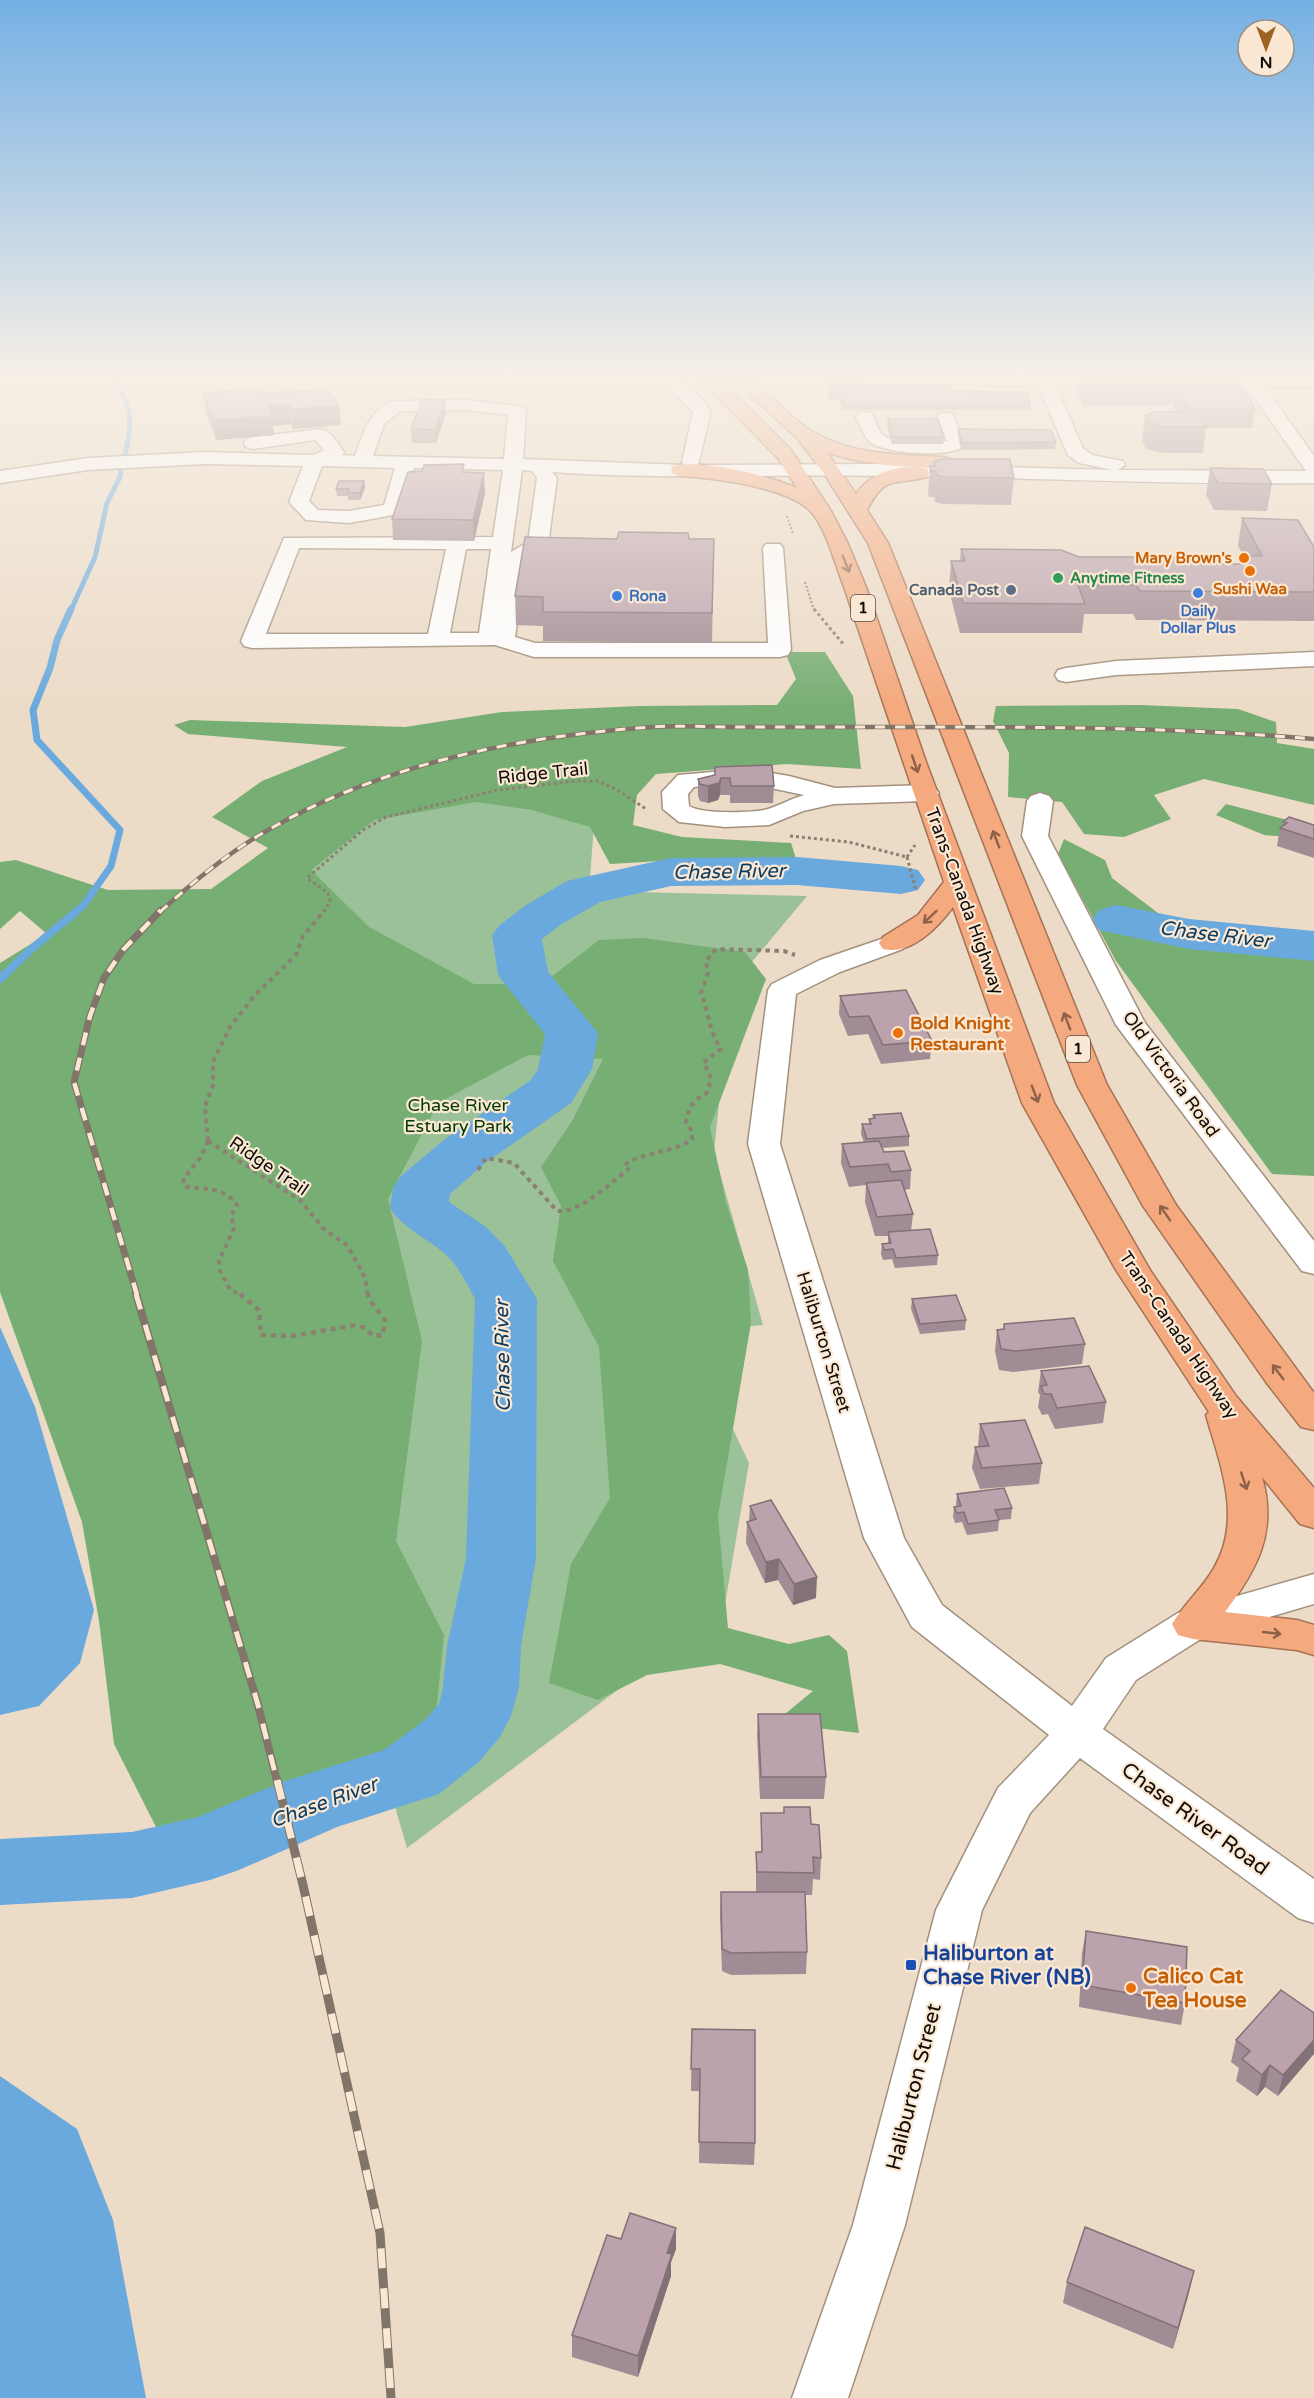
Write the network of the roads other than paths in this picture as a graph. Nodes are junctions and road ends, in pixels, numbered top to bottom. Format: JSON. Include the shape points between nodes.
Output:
{"nodes":[{"id":1,"x":306,"y":484,"type":"edge"},
{"id":2,"x":400,"y":484,"type":"edge"},
{"id":3,"x":510,"y":484,"type":"edge"},
{"id":4,"x":546,"y":484,"type":"edge"},
{"id":5,"x":770,"y":484,"type":"edge"},
{"id":6,"x":803,"y":484,"type":"edge"},
{"id":7,"x":840,"y":484,"type":"edge"},
{"id":8,"x":873,"y":484,"type":"edge"},
{"id":9,"x":858,"y":509,"type":"junction"},
{"id":10,"x":822,"y":511,"type":"junction"},
{"id":11,"x":457,"y":543,"type":"junction"},
{"id":12,"x":502,"y":543,"type":"junction"},
{"id":13,"x":773,"y":548,"type":"dead end"},
{"id":14,"x":438,"y":640,"type":"junction"},
{"id":15,"x":1314,"y":659,"type":"edge"},
{"id":16,"x":1066,"y":675,"type":"dead end"},
{"id":17,"x":926,"y":794,"type":"junction"},
{"id":18,"x":834,"y":796,"type":"junction"},
{"id":19,"x":1040,"y":801,"type":"dead end"},
{"id":20,"x":958,"y":882,"type":"junction"},
{"id":21,"x":893,"y":943,"type":"joint"},
{"id":22,"x":1314,"y":1264,"type":"edge"},
{"id":23,"x":1223,"y":1405,"type":"junction"},
{"id":24,"x":1314,"y":1418,"type":"edge"},
{"id":25,"x":1314,"y":1514,"type":"edge"},
{"id":26,"x":1314,"y":1589,"type":"edge"},
{"id":27,"x":1193,"y":1624,"type":"junction"},
{"id":28,"x":1314,"y":1640,"type":"edge"},
{"id":29,"x":1077,"y":1733,"type":"junction"},
{"id":30,"x":1314,"y":1904,"type":"edge"},
{"id":31,"x":820,"y":2398,"type":"edge"}],
"edges":[{"from":1,"to":2,"type":"street","via":[[299,502],[313,516],[349,517],[392,510]]},
{"from":3,"to":12,"type":"street"},
{"from":4,"to":13,"type":"street","via":[[538,545],[515,559],[503,641],[534,651],[780,650]]},
{"from":5,"to":10,"type":"highway","via":[[797,494]]},
{"from":6,"to":10,"type":"highway","name":"Trans-Canada Highway","number":"1"},
{"from":7,"to":9,"type":"highway","number":"1"},
{"from":8,"to":9,"type":"highway"},
{"from":24,"to":9,"type":"highway","number":"1","one_way":true,"via":[[1160,1206],[1092,1085],[897,586]]},
{"from":10,"to":17,"type":"highway","name":"Trans-Canada Highway","number":"1","one_way":true,"via":[[855,587]]},
{"from":11,"to":12,"type":"street"},
{"from":11,"to":14,"type":"street"},
{"from":11,"to":14,"type":"street","via":[[291,542],[252,641]]},
{"from":12,"to":14,"type":"street","via":[[489,640]]},
{"from":15,"to":16,"type":"street","via":[[1116,668]]},
{"from":17,"to":18,"type":"street"},
{"from":17,"to":20,"type":"highway","name":"Trans-Canada Highway","number":"1"},
{"from":18,"to":18,"type":"street","via":[[747,776],[687,780],[675,792],[676,809],[688,817],[725,819],[769,817],[795,805]]},
{"from":19,"to":22,"type":"street","name":"Old Victoria Road","via":[[1035,836],[1131,1025]]},
{"from":20,"to":21,"type":"highway","one_way":true,"via":[[928,921]]},
{"from":20,"to":23,"type":"highway","name":"Trans-Canada Highway","number":"1","one_way":true,"via":[[1038,1103],[1133,1270]]},
{"from":21,"to":29,"type":"street","name":"Haliburton Street","via":[[830,966],[782,990],[764,1144],[884,1538],[927,1616]]},
{"from":23,"to":25,"type":"highway","name":"Trans-Canada Highway","number":"1"},
{"from":23,"to":27,"type":"highway","one_way":true,"via":[[1248,1495],[1247,1534],[1233,1573]]},
{"from":26,"to":27,"type":"street","name":"Haliburton Street"},
{"from":27,"to":28,"type":"highway","one_way":true},
{"from":27,"to":29,"type":"street","name":"Haliburton Street","via":[[1121,1669]]},
{"from":29,"to":30,"type":"street","name":"Chase River Road"},
{"from":29,"to":31,"type":"street","name":"Haliburton Street","via":[[1014,1801],[959,1910],[879,2225]]}]}
